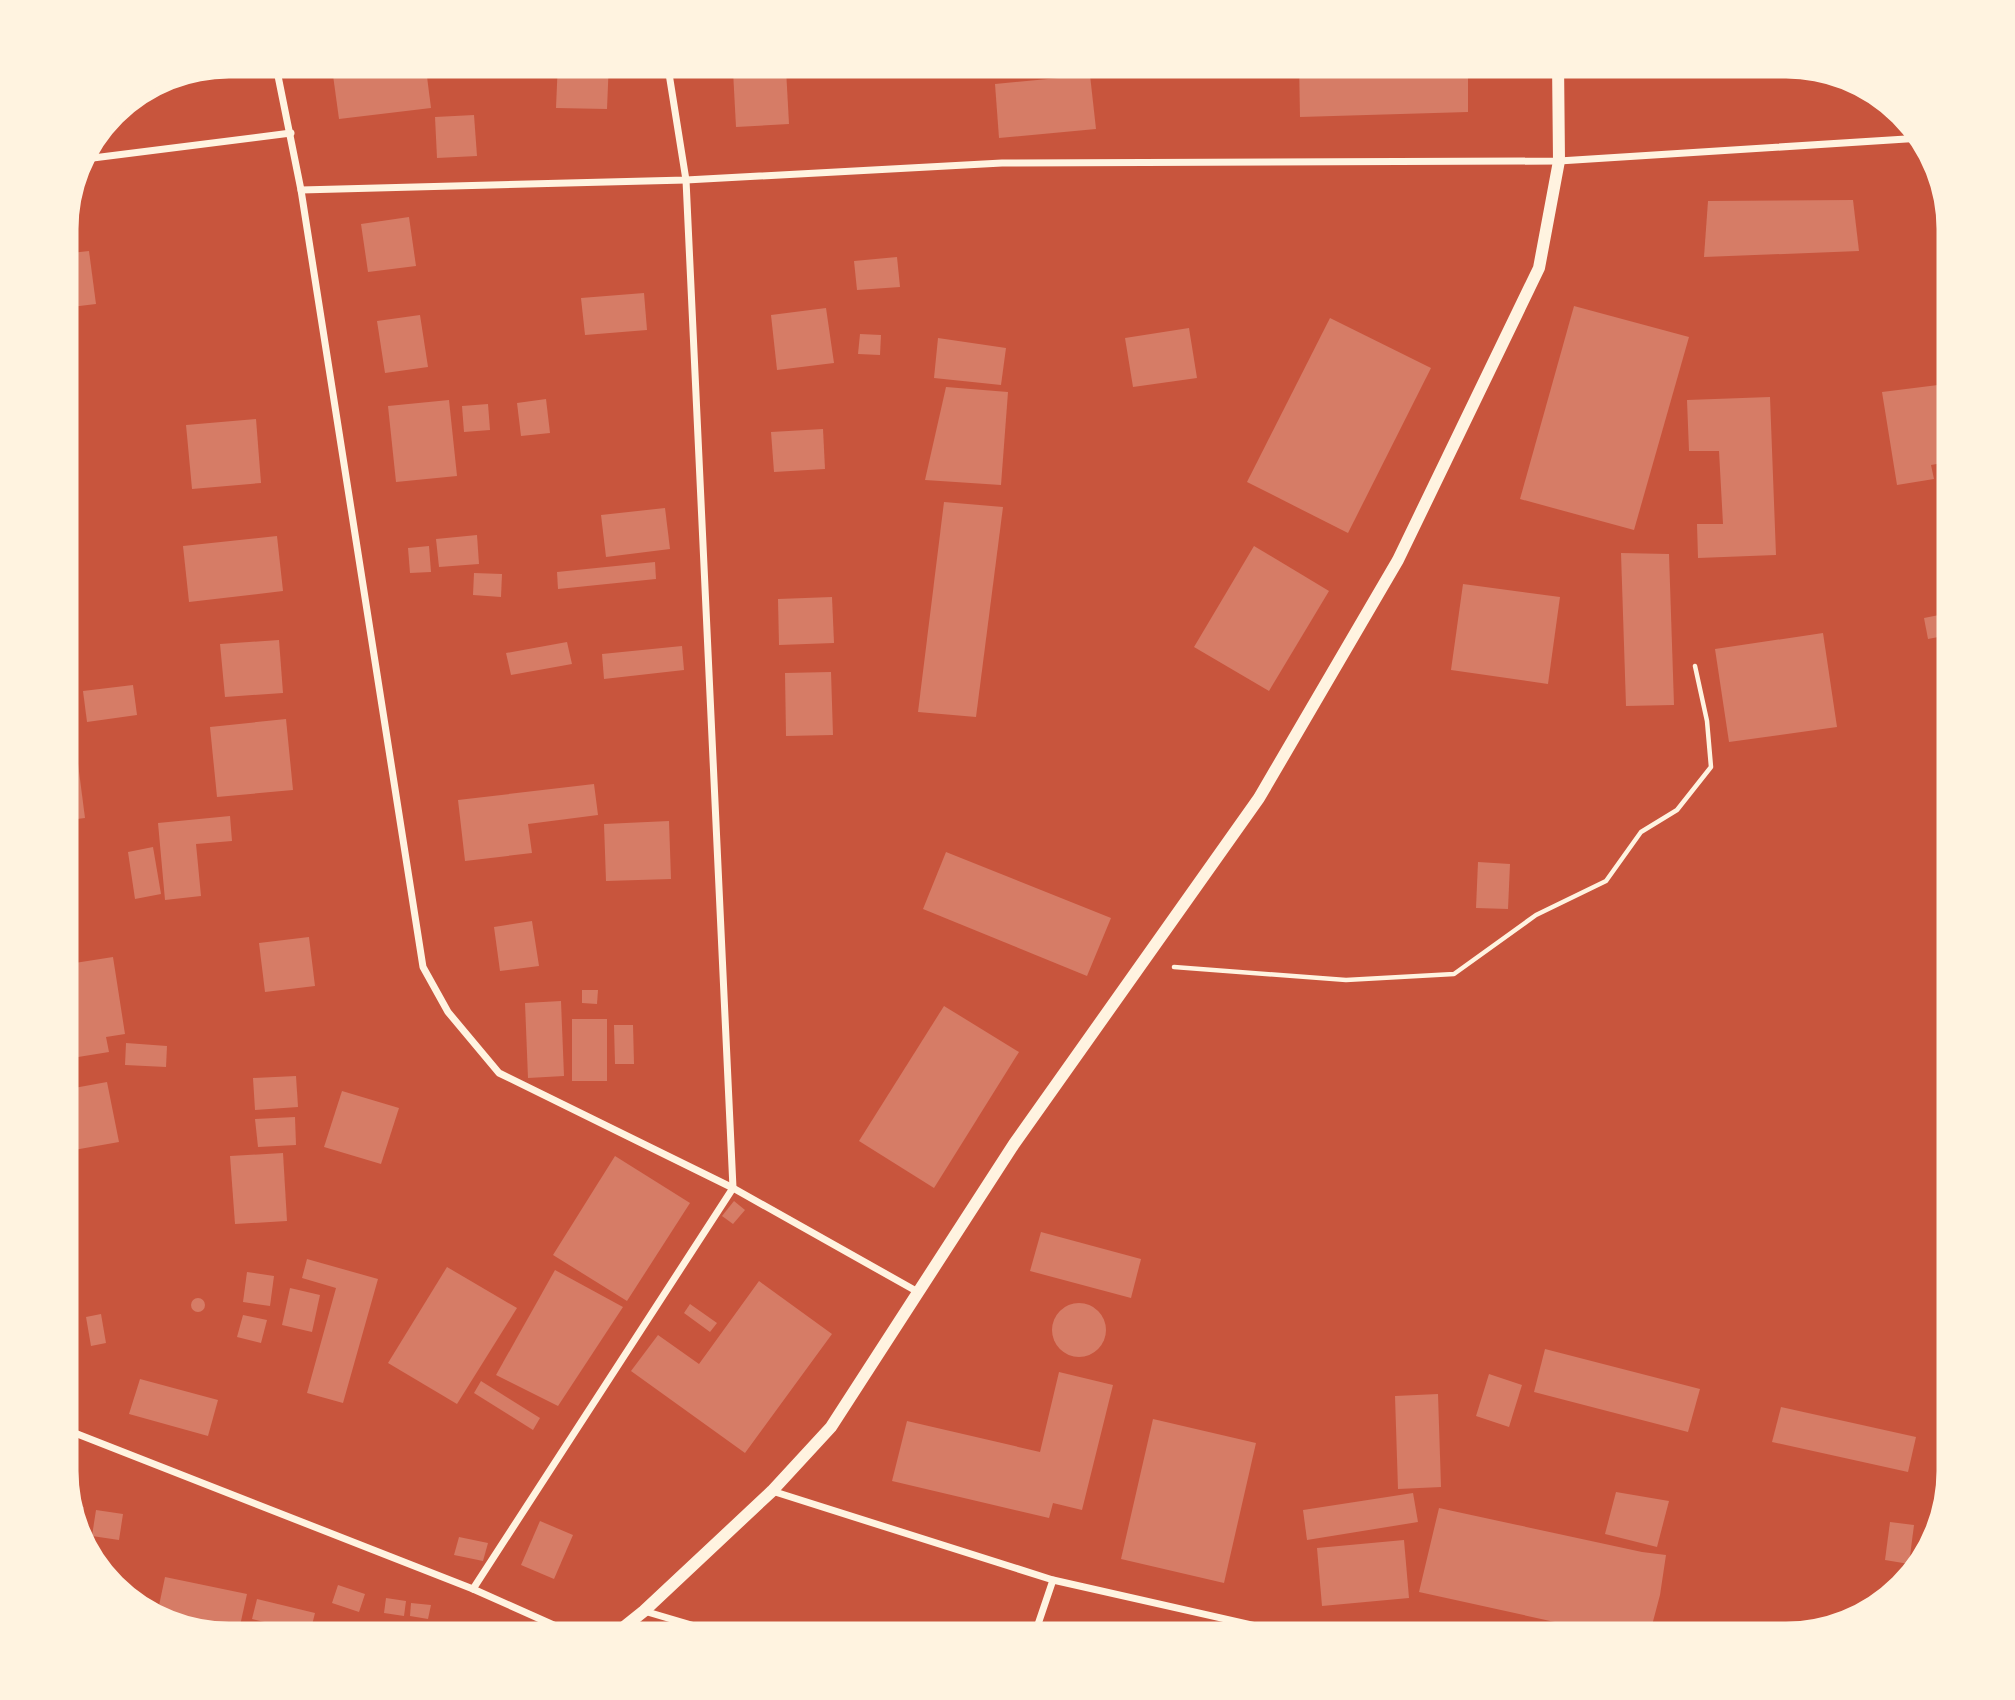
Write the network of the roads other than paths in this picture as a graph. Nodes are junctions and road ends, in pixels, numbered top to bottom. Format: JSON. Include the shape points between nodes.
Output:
{"nodes":[{"id":1,"x":278,"y":73,"type":"edge"},
{"id":2,"x":669,"y":73,"type":"edge"},
{"id":3,"x":1558,"y":73,"type":"edge"},
{"id":4,"x":291,"y":133,"type":"junction"},
{"id":5,"x":1912,"y":139,"type":"edge"},
{"id":6,"x":90,"y":158,"type":"edge"},
{"id":7,"x":1559,"y":161,"type":"junction"},
{"id":8,"x":686,"y":180,"type":"junction"},
{"id":9,"x":301,"y":190,"type":"junction"},
{"id":10,"x":733,"y":1188,"type":"junction"},
{"id":11,"x":918,"y":1292,"type":"junction"},
{"id":12,"x":74,"y":1433,"type":"edge"},
{"id":13,"x":772,"y":1491,"type":"junction"},
{"id":14,"x":1053,"y":1580,"type":"junction"},
{"id":15,"x":473,"y":1589,"type":"junction"},
{"id":16,"x":644,"y":1611,"type":"junction"},
{"id":17,"x":556,"y":1626,"type":"edge"},
{"id":18,"x":625,"y":1626,"type":"edge"},
{"id":19,"x":695,"y":1626,"type":"edge"},
{"id":20,"x":1037,"y":1626,"type":"edge"},
{"id":21,"x":1256,"y":1626,"type":"edge"}],
"edges":[{"from":1,"to":4,"type":"street"},
{"from":2,"to":8,"type":"street"},
{"from":3,"to":7,"type":"street"},
{"from":4,"to":6,"type":"street"},
{"from":4,"to":9,"type":"street"},
{"from":5,"to":7,"type":"street"},
{"from":7,"to":8,"type":"street","via":[[1002,163]]},
{"from":7,"to":11,"type":"street","via":[[1539,268],[1398,561],[1259,798],[1014,1144]]},
{"from":8,"to":9,"type":"street"},
{"from":8,"to":10,"type":"street"},
{"from":9,"to":10,"type":"street","via":[[423,967],[448,1012],[499,1073]]},
{"from":10,"to":11,"type":"street"},
{"from":10,"to":15,"type":"street"},
{"from":11,"to":13,"type":"street","via":[[831,1427]]},
{"from":12,"to":15,"type":"street"},
{"from":13,"to":14,"type":"street"},
{"from":13,"to":16,"type":"street"},
{"from":14,"to":20,"type":"street"},
{"from":14,"to":21,"type":"street"},
{"from":15,"to":17,"type":"street"},
{"from":16,"to":18,"type":"street"},
{"from":16,"to":19,"type":"street"}]}
